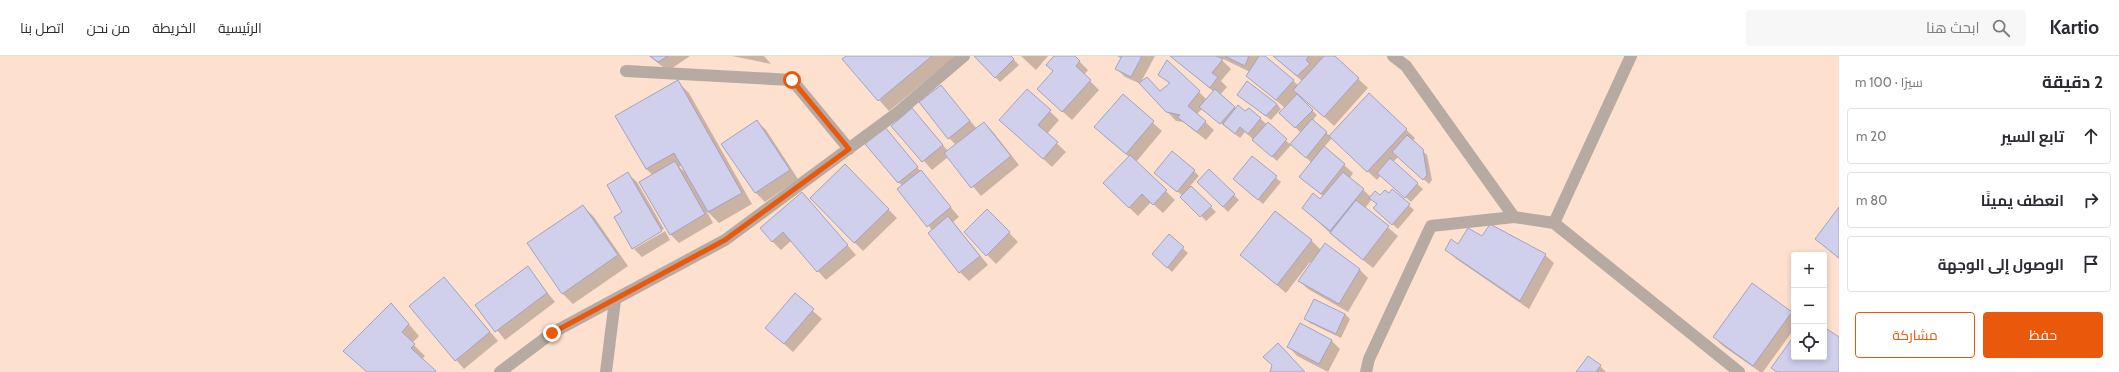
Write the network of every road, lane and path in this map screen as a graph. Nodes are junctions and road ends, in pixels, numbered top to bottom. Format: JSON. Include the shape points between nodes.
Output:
{"nodes":[{"id":1,"x":964,"y":56,"type":"edge"},
{"id":2,"x":1393,"y":56,"type":"edge"},
{"id":3,"x":1631,"y":56,"type":"edge"},
{"id":4,"x":626,"y":71,"type":"dead end"},
{"id":5,"x":849,"y":149,"type":"junction"},
{"id":6,"x":1514,"y":217,"type":"junction"},
{"id":7,"x":1554,"y":223,"type":"junction"},
{"id":8,"x":615,"y":300,"type":"junction"},
{"id":9,"x":500,"y":372,"type":"edge"},
{"id":10,"x":606,"y":372,"type":"edge"},
{"id":11,"x":1366,"y":372,"type":"edge"},
{"id":12,"x":1739,"y":372,"type":"edge"}],
"edges":[{"from":1,"to":5,"type":"street","via":[[897,113]]},
{"from":2,"to":6,"type":"street","via":[[1406,66]]},
{"from":3,"to":7,"type":"street"},
{"from":4,"to":5,"type":"street","via":[[792,80]]},
{"from":5,"to":8,"type":"street","via":[[725,240]]},
{"from":6,"to":7,"type":"street"},
{"from":6,"to":11,"type":"street","via":[[1430,226],[1369,358]]},
{"from":7,"to":12,"type":"street"},
{"from":8,"to":9,"type":"street","via":[[552,333]]},
{"from":8,"to":10,"type":"street"}]}
